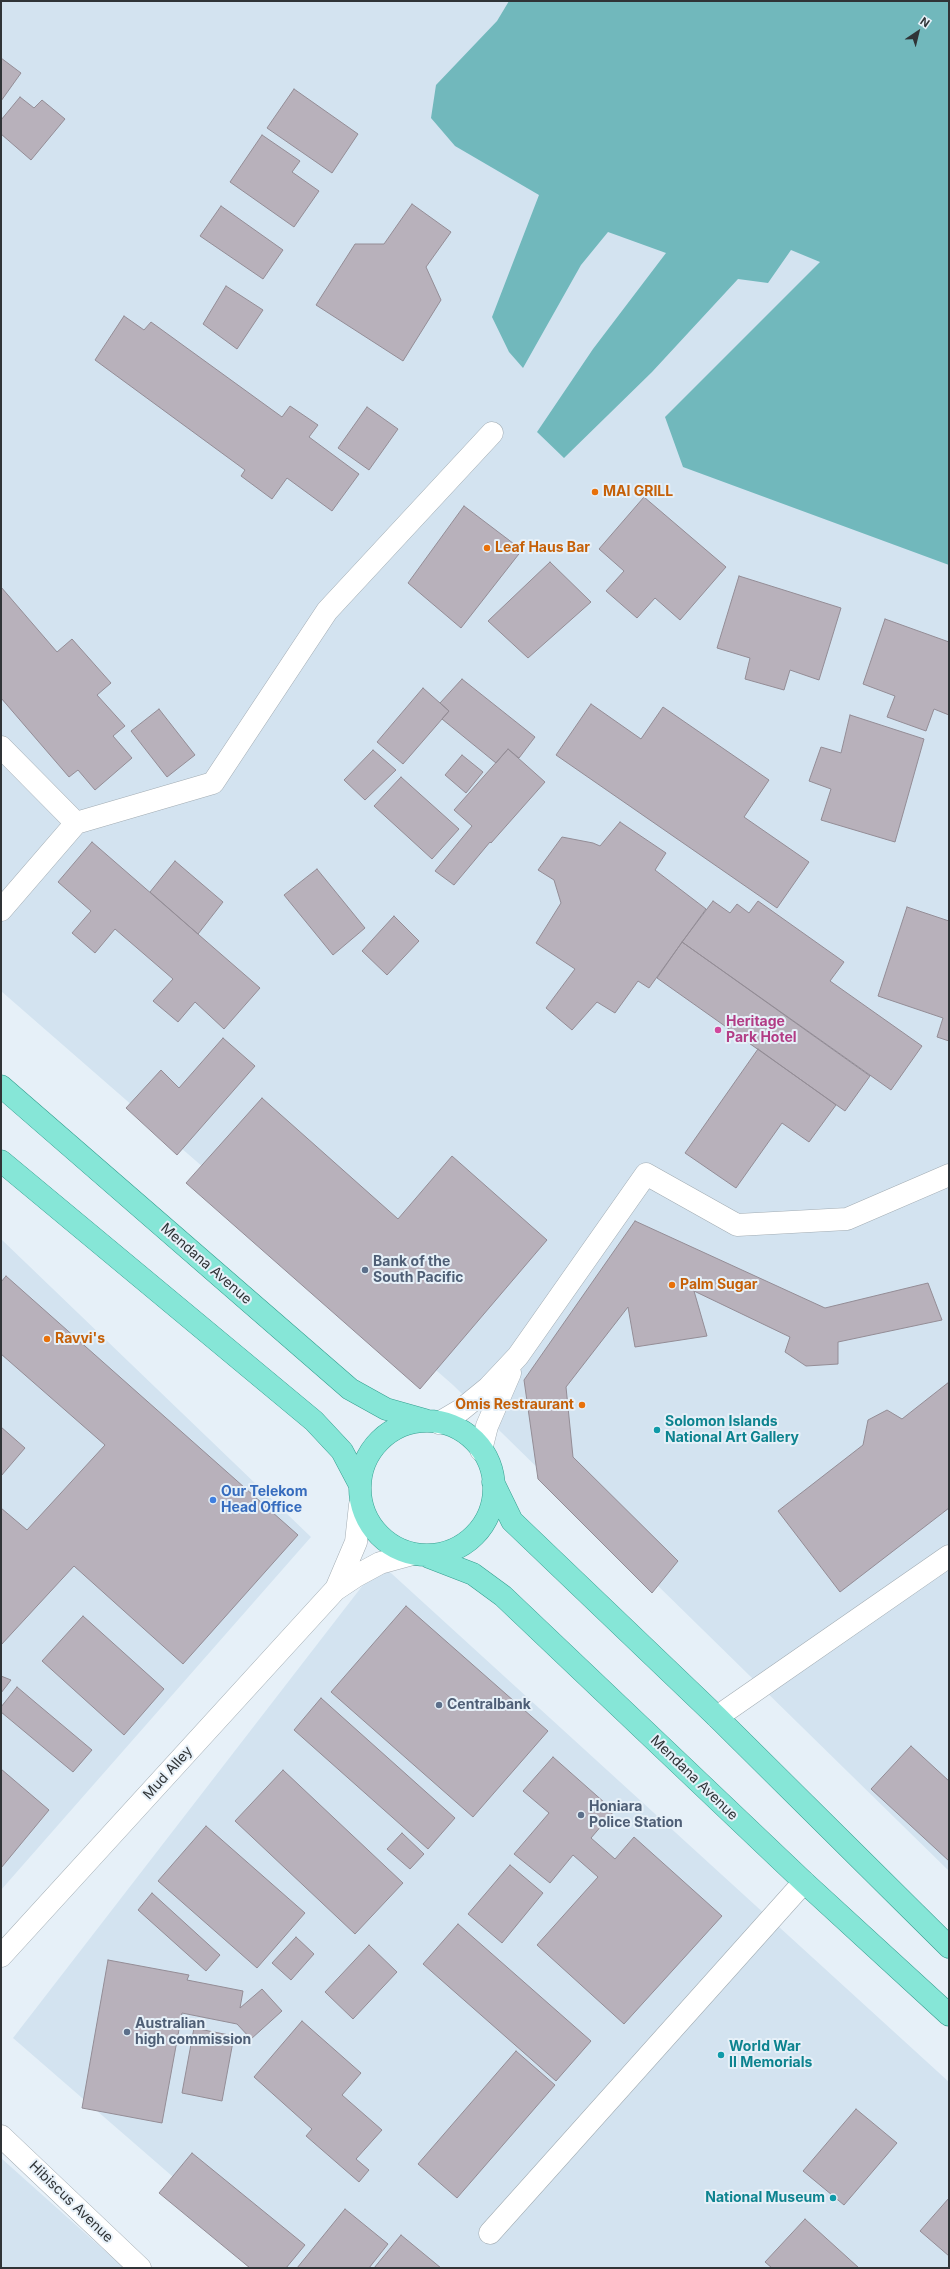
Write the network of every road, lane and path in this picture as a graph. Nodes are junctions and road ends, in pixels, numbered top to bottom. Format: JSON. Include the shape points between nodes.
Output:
{"nodes":[{"id":1,"x":492,"y":433,"type":"dead end"},
{"id":2,"x":1,"y":747,"type":"edge"},
{"id":3,"x":76,"y":823,"type":"junction"},
{"id":4,"x":1,"y":910,"type":"edge"},
{"id":5,"x":1,"y":1086,"type":"edge"},
{"id":6,"x":1,"y":1161,"type":"edge"},
{"id":7,"x":949,"y":1175,"type":"edge"},
{"id":8,"x":518,"y":1356,"type":"junction"},
{"id":9,"x":432,"y":1422,"type":"junction"},
{"id":10,"x":481,"y":1450,"type":"junction"},
{"id":11,"x":493,"y":1482,"type":"junction"},
{"id":12,"x":360,"y":1495,"type":"junction"},
{"id":13,"x":421,"y":1555,"type":"junction"},
{"id":14,"x":949,"y":1556,"type":"edge"},
{"id":15,"x":335,"y":1590,"type":"junction"},
{"id":16,"x":717,"y":1718,"type":"junction"},
{"id":17,"x":804,"y":1882,"type":"junction"},
{"id":18,"x":949,"y":1947,"type":"edge"},
{"id":19,"x":1,"y":1956,"type":"edge"},
{"id":20,"x":949,"y":2015,"type":"edge"},
{"id":21,"x":1,"y":2136,"type":"edge"},
{"id":22,"x":490,"y":2233,"type":"dead end"},
{"id":23,"x":140,"y":2268,"type":"edge"}],
"edges":[{"from":1,"to":3,"type":"street","via":[[327,611],[213,783]]},
{"from":2,"to":3,"type":"street"},
{"from":3,"to":4,"type":"street"},
{"from":5,"to":9,"type":"main road","name":"Mendana Avenue","via":[[350,1389],[386,1408]]},
{"from":6,"to":12,"type":"main road","via":[[314,1421],[342,1450]]},
{"from":7,"to":8,"type":"street","via":[[847,1219],[737,1224],[646,1174]]},
{"from":8,"to":9,"type":"street","via":[[488,1388],[461,1410]]},
{"from":8,"to":10,"type":"street","via":[[487,1426]]},
{"from":9,"to":10,"type":"main road","via":[[455,1426],[479,1445]]},
{"from":9,"to":12,"type":"main road","via":[[395,1428],[372,1448],[360,1475]]},
{"from":10,"to":11,"type":"main road","via":[[493,1472]]},
{"from":11,"to":13,"type":"main road","via":[[494,1502],[481,1530],[458,1549]]},
{"from":11,"to":16,"type":"main road","via":[[512,1521]]},
{"from":12,"to":13,"type":"main road","via":[[375,1532],[399,1551]]},
{"from":12,"to":15,"type":"street","name":"Mud Alley","via":[[356,1542]]},
{"from":13,"to":15,"type":"street","name":"Mud Alley","via":[[380,1563]]},
{"from":13,"to":17,"type":"main road","name":"Mendana Avenue","via":[[473,1574],[503,1596]]},
{"from":14,"to":16,"type":"street"},
{"from":15,"to":19,"type":"street","name":"Mud Alley"},
{"from":16,"to":18,"type":"main road"},
{"from":17,"to":20,"type":"main road","name":"Mendana Avenue"},
{"from":17,"to":22,"type":"street"},
{"from":21,"to":23,"type":"street","name":"Hibiscus Avenue"}]}
